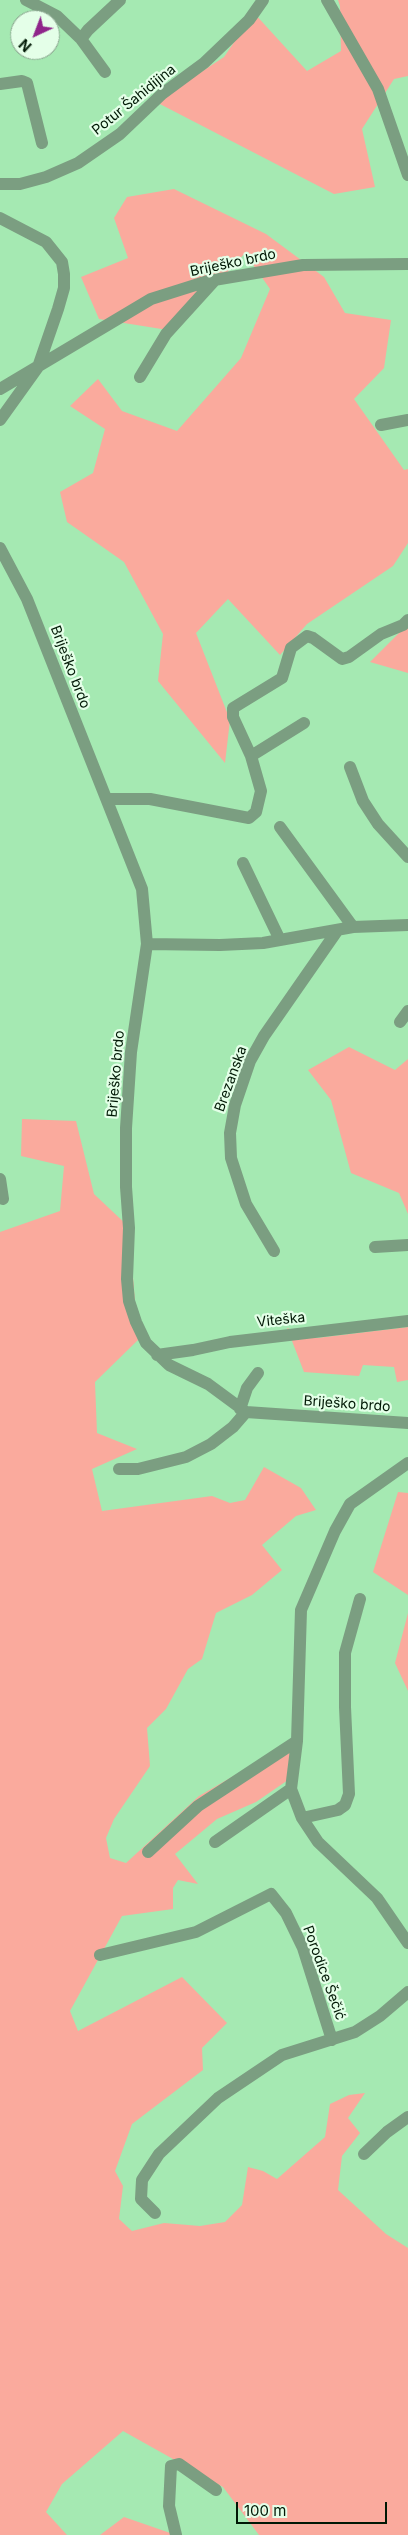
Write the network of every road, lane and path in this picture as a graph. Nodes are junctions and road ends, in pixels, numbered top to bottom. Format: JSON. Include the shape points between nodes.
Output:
{"nodes":[{"id":1,"x":26,"y":0,"type":"edge"},
{"id":2,"x":120,"y":0,"type":"edge"},
{"id":3,"x":263,"y":0,"type":"edge"},
{"id":4,"x":327,"y":0,"type":"edge"},
{"id":5,"x":82,"y":39,"type":"junction"},
{"id":6,"x":105,"y":72,"type":"dead end"},
{"id":7,"x":0,"y":84,"type":"edge"},
{"id":8,"x":42,"y":143,"type":"dead end"},
{"id":9,"x":408,"y":175,"type":"edge"},
{"id":10,"x":0,"y":184,"type":"edge"},
{"id":11,"x":0,"y":218,"type":"edge"},
{"id":12,"x":408,"y":264,"type":"edge"},
{"id":13,"x":214,"y":280,"type":"junction"},
{"id":14,"x":38,"y":367,"type":"junction"},
{"id":15,"x":140,"y":377,"type":"dead end"},
{"id":16,"x":0,"y":389,"type":"edge"},
{"id":17,"x":0,"y":420,"type":"edge"},
{"id":18,"x":408,"y":420,"type":"edge"},
{"id":19,"x":381,"y":426,"type":"dead end"},
{"id":20,"x":0,"y":548,"type":"edge"},
{"id":21,"x":408,"y":620,"type":"edge"},
{"id":22,"x":304,"y":723,"type":"dead end"},
{"id":23,"x":251,"y":756,"type":"junction"},
{"id":24,"x":350,"y":767,"type":"dead end"},
{"id":25,"x":107,"y":799,"type":"junction"},
{"id":26,"x":280,"y":827,"type":"dead end"},
{"id":27,"x":408,"y":856,"type":"edge"},
{"id":28,"x":243,"y":863,"type":"dead end"},
{"id":29,"x":408,"y":925,"type":"edge"},
{"id":30,"x":353,"y":927,"type":"junction"},
{"id":31,"x":337,"y":931,"type":"junction"},
{"id":32,"x":280,"y":940,"type":"junction"},
{"id":33,"x":147,"y":944,"type":"junction"},
{"id":34,"x":408,"y":1011,"type":"edge"},
{"id":35,"x":400,"y":1022,"type":"dead end"},
{"id":36,"x":0,"y":1179,"type":"edge"},
{"id":37,"x":3,"y":1199,"type":"dead end"},
{"id":38,"x":408,"y":1245,"type":"edge"},
{"id":39,"x":375,"y":1247,"type":"dead end"},
{"id":40,"x":274,"y":1251,"type":"dead end"},
{"id":41,"x":408,"y":1321,"type":"edge"},
{"id":42,"x":157,"y":1355,"type":"junction"},
{"id":43,"x":258,"y":1373,"type":"dead end"},
{"id":44,"x":243,"y":1410,"type":"junction"},
{"id":45,"x":408,"y":1422,"type":"edge"},
{"id":46,"x":408,"y":1463,"type":"edge"},
{"id":47,"x":119,"y":1469,"type":"dead end"},
{"id":48,"x":360,"y":1599,"type":"dead end"},
{"id":49,"x":297,"y":1740,"type":"junction"},
{"id":50,"x":290,"y":1789,"type":"junction"},
{"id":51,"x":302,"y":1818,"type":"junction"},
{"id":52,"x":214,"y":1842,"type":"dead end"},
{"id":53,"x":148,"y":1852,"type":"dead end"},
{"id":54,"x":408,"y":1943,"type":"edge"},
{"id":55,"x":100,"y":1955,"type":"dead end"},
{"id":56,"x":405,"y":2000,"type":"edge"},
{"id":57,"x":332,"y":2040,"type":"junction"},
{"id":58,"x":408,"y":2117,"type":"edge"},
{"id":59,"x":364,"y":2154,"type":"dead end"},
{"id":60,"x":155,"y":2213,"type":"dead end"},
{"id":61,"x":216,"y":2490,"type":"dead end"},
{"id":62,"x":176,"y":2535,"type":"edge"}],
"edges":[{"from":1,"to":5,"type":"street","via":[[57,16]]},
{"from":2,"to":5,"type":"street"},
{"from":3,"to":10,"type":"street","name":"Potur Šahidijina","via":[[249,20],[204,63],[162,94],[120,134],[78,163],[46,177],[20,184]]},
{"from":4,"to":9,"type":"street","via":[[378,89]]},
{"from":5,"to":6,"type":"street"},
{"from":7,"to":8,"type":"street","via":[[27,83]]},
{"from":11,"to":14,"type":"street","via":[[46,242],[62,262],[64,288]]},
{"from":12,"to":13,"type":"street","name":"Briješko brdo","via":[[303,265]]},
{"from":13,"to":14,"type":"street","name":"Briješko brdo","via":[[151,299]]},
{"from":13,"to":15,"type":"street","via":[[166,334]]},
{"from":14,"to":16,"type":"street","name":"Briješko brdo"},
{"from":14,"to":17,"type":"street"},
{"from":18,"to":19,"type":"street"},
{"from":20,"to":25,"type":"street","name":"Briješko brdo","via":[[28,599]]},
{"from":21,"to":23,"type":"street","via":[[349,657],[342,658],[307,636],[297,642],[287,655],[282,678],[252,695],[232,712]]},
{"from":22,"to":23,"type":"street"},
{"from":23,"to":25,"type":"street","via":[[261,791],[256,812],[249,818],[150,799]]},
{"from":24,"to":27,"type":"street","via":[[363,801],[378,824]]},
{"from":25,"to":33,"type":"street","name":"Briješko brdo","via":[[142,889]]},
{"from":26,"to":30,"type":"street"},
{"from":28,"to":32,"type":"street"},
{"from":29,"to":30,"type":"street"},
{"from":30,"to":31,"type":"street"},
{"from":31,"to":32,"type":"street"},
{"from":31,"to":40,"type":"street","name":"Brezanska","via":[[264,1036],[250,1061],[235,1105],[230,1133],[231,1158],[246,1204]]},
{"from":32,"to":33,"type":"street","via":[[220,945]]},
{"from":33,"to":42,"type":"street","name":"Briješko brdo","via":[[130,1061],[126,1128],[127,1279],[136,1322],[146,1343]]},
{"from":34,"to":35,"type":"street"},
{"from":36,"to":37,"type":"street"},
{"from":38,"to":39,"type":"street"},
{"from":41,"to":42,"type":"street","name":"Viteška","via":[[230,1342]]},
{"from":42,"to":44,"type":"street","name":"Briješko brdo","via":[[168,1365],[208,1384]]},
{"from":43,"to":44,"type":"street","via":[[247,1388]]},
{"from":44,"to":45,"type":"street","name":"Briješko brdo"},
{"from":44,"to":47,"type":"street","via":[[233,1428],[186,1458],[145,1468]]},
{"from":46,"to":49,"type":"street","via":[[350,1504],[301,1610]]},
{"from":48,"to":51,"type":"street","via":[[345,1653],[344,1708],[349,1794],[345,1805],[338,1810]]},
{"from":49,"to":50,"type":"street"},
{"from":49,"to":53,"type":"street","via":[[198,1806]]},
{"from":50,"to":51,"type":"street"},
{"from":50,"to":52,"type":"street"},
{"from":51,"to":54,"type":"street","via":[[318,1842],[377,1898]]},
{"from":55,"to":57,"type":"street","name":"Porodice Šečić","via":[[196,1932],[271,1894],[286,1913],[302,1948]]},
{"from":56,"to":57,"type":"street","via":[[355,2032]]},
{"from":57,"to":60,"type":"street","via":[[282,2055],[244,2080],[218,2098],[159,2154],[142,2180],[141,2199]]},
{"from":58,"to":59,"type":"street"},
{"from":61,"to":62,"type":"street","via":[[179,2464],[171,2466],[169,2506]]}]}
